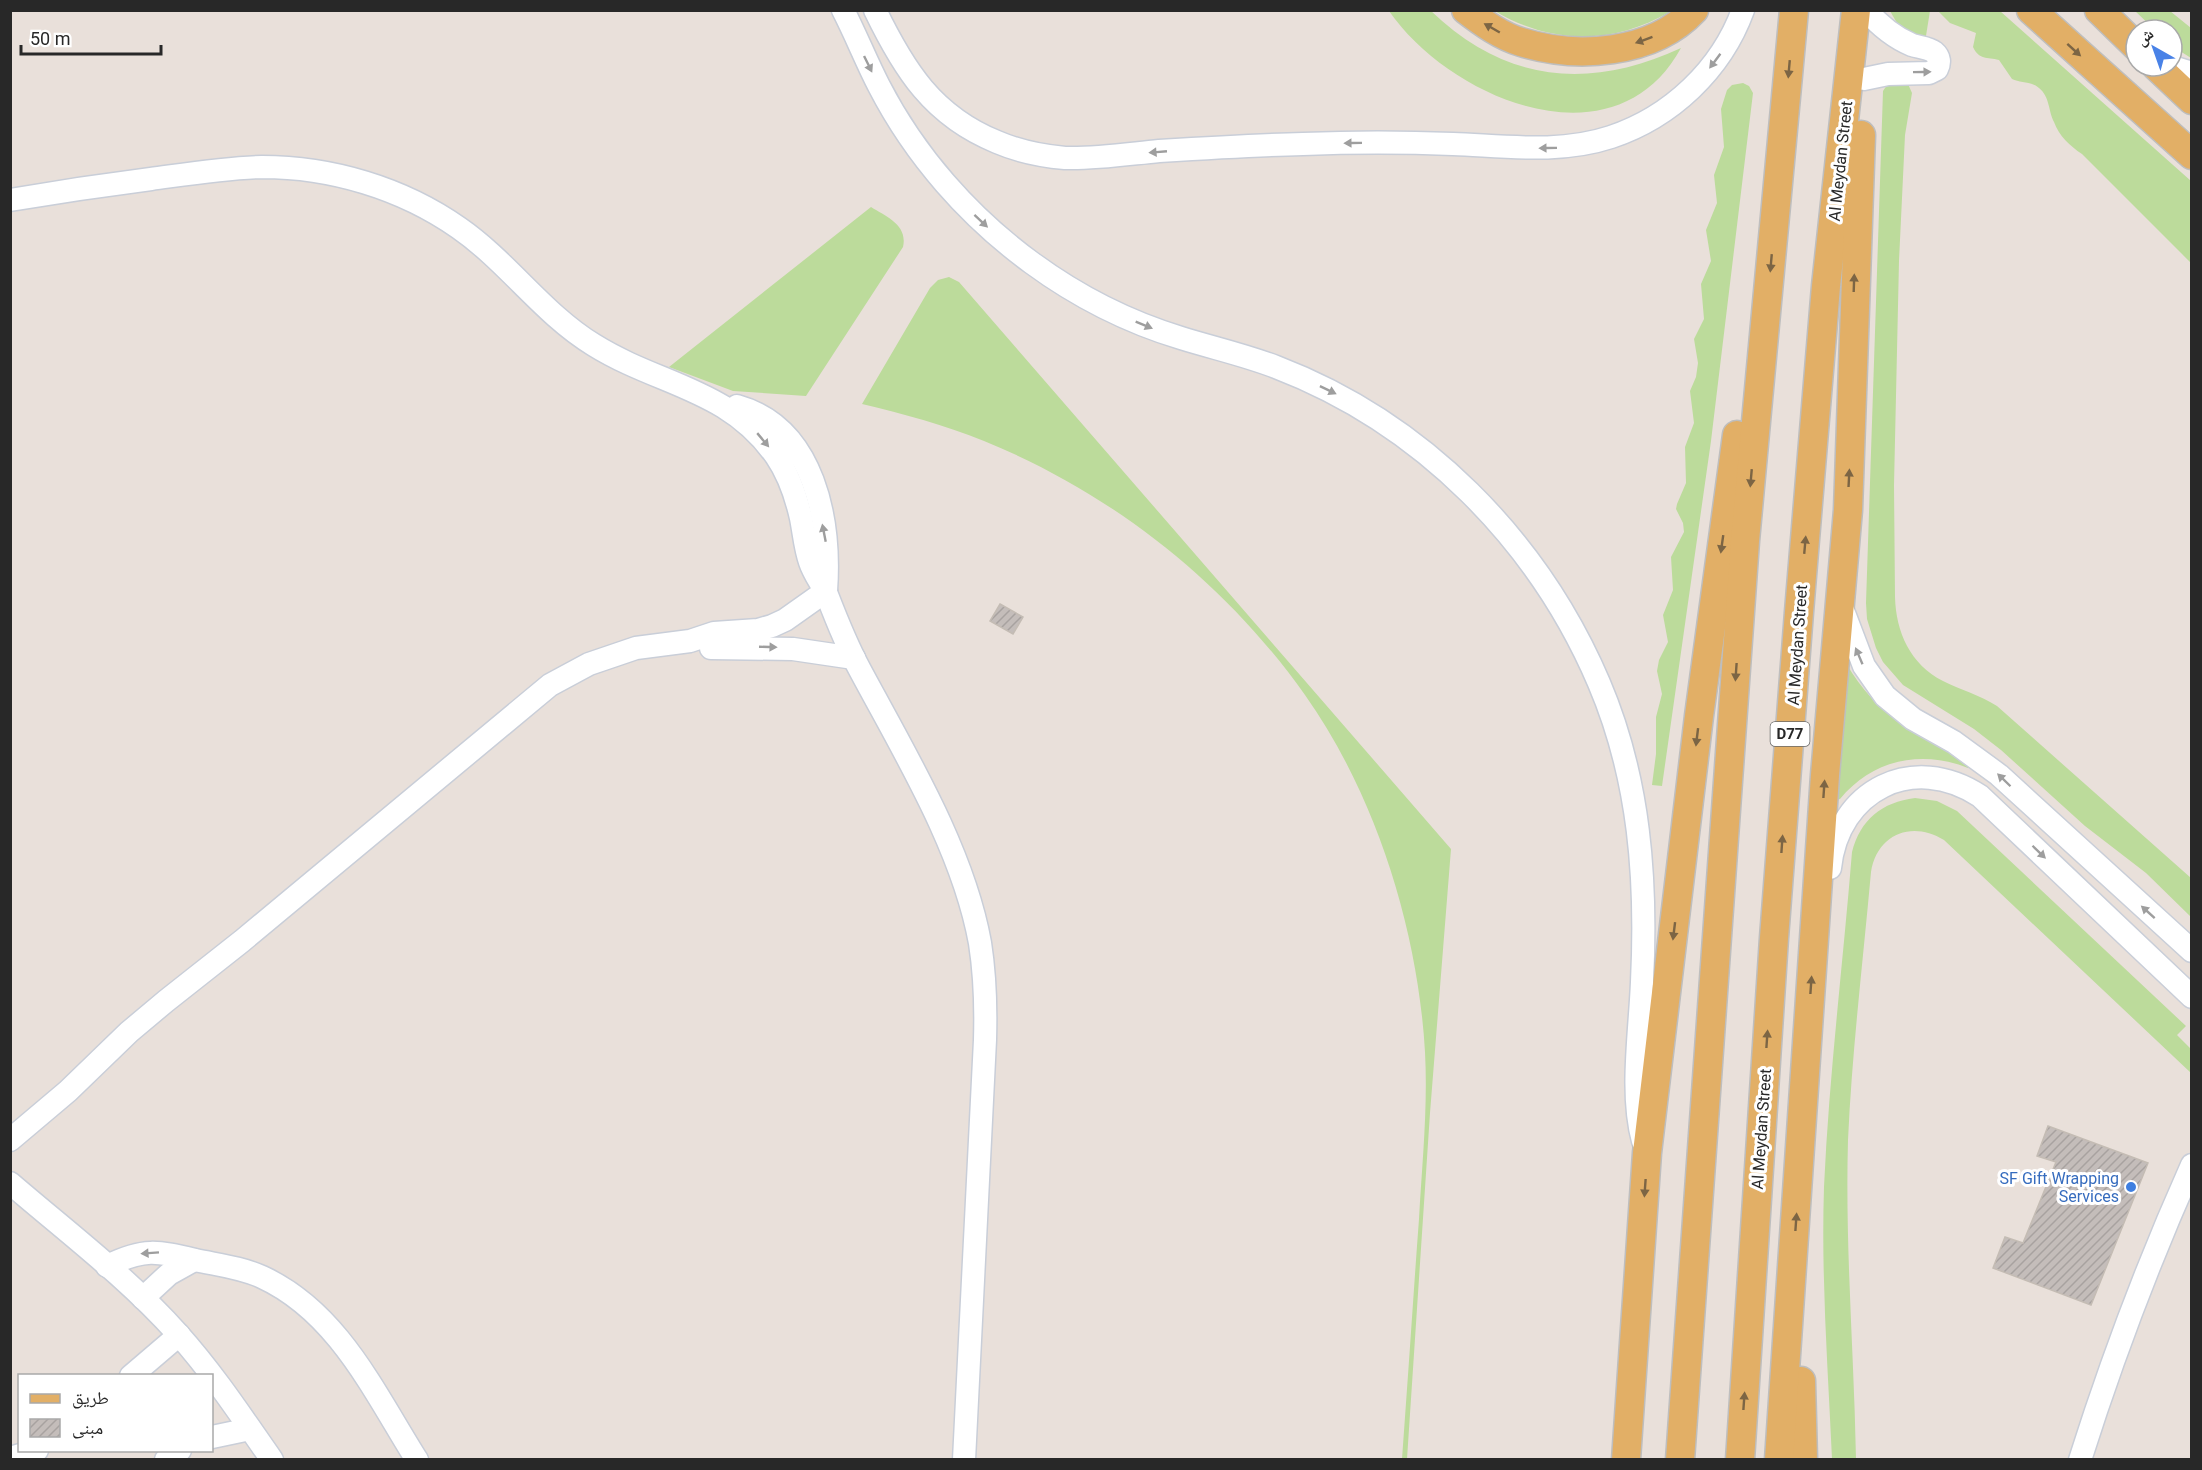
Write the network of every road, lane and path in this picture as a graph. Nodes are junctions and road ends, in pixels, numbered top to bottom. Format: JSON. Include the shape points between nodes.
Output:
{"nodes":[{"id":1,"x":843,"y":10,"type":"edge"},
{"id":2,"x":875,"y":10,"type":"edge"},
{"id":3,"x":1466,"y":10,"type":"edge"},
{"id":4,"x":1694,"y":10,"type":"edge"},
{"id":5,"x":1743,"y":10,"type":"edge"},
{"id":6,"x":1794,"y":10,"type":"edge"},
{"id":7,"x":1856,"y":10,"type":"edge"},
{"id":8,"x":1865,"y":10,"type":"edge"},
{"id":9,"x":2031,"y":10,"type":"edge"},
{"id":10,"x":2099,"y":10,"type":"edge"},
{"id":11,"x":2124,"y":34,"type":"edge"},
{"id":12,"x":2169,"y":78,"type":"edge"},
{"id":13,"x":1864,"y":79,"type":"junction"},
{"id":14,"x":2192,"y":100,"type":"edge"},
{"id":15,"x":2192,"y":155,"type":"edge"},
{"id":16,"x":10,"y":200,"type":"edge"},
{"id":17,"x":1767,"y":301,"type":"junction"},
{"id":18,"x":826,"y":591,"type":"junction"},
{"id":19,"x":1839,"y":599,"type":"junction"},
{"id":20,"x":690,"y":641,"type":"junction"},
{"id":21,"x":854,"y":658,"type":"junction"},
{"id":22,"x":2192,"y":951,"type":"edge"},
{"id":23,"x":1813,"y":952,"type":"junction"},
{"id":24,"x":2192,"y":997,"type":"edge"},
{"id":25,"x":10,"y":1140,"type":"edge"},
{"id":26,"x":1647,"y":1153,"type":"junction"},
{"id":27,"x":2192,"y":1165,"type":"edge"},
{"id":28,"x":10,"y":1183,"type":"edge"},
{"id":29,"x":194,"y":1260,"type":"junction"},
{"id":30,"x":107,"y":1266,"type":"junction"},
{"id":31,"x":1791,"y":1280,"type":"junction"},
{"id":32,"x":143,"y":1298,"type":"junction"},
{"id":33,"x":179,"y":1335,"type":"junction"},
{"id":34,"x":133,"y":1374,"type":"edge"},
{"id":35,"x":207,"y":1374,"type":"edge"},
{"id":36,"x":213,"y":1383,"type":"edge"},
{"id":37,"x":250,"y":1429,"type":"junction"},
{"id":38,"x":213,"y":1437,"type":"edge"},
{"id":39,"x":30,"y":1452,"type":"edge"},
{"id":40,"x":10,"y":1458,"type":"edge"},
{"id":41,"x":272,"y":1460,"type":"edge"},
{"id":42,"x":417,"y":1460,"type":"edge"},
{"id":43,"x":964,"y":1460,"type":"edge"},
{"id":44,"x":1626,"y":1460,"type":"edge"},
{"id":45,"x":1680,"y":1460,"type":"edge"},
{"id":46,"x":1740,"y":1460,"type":"edge"},
{"id":47,"x":1779,"y":1460,"type":"edge"},
{"id":48,"x":1803,"y":1460,"type":"edge"},
{"id":49,"x":2080,"y":1460,"type":"edge"}],
"edges":[{"from":1,"to":26,"type":"street","one_way":true,"via":[[880,89],[915,146],[957,197],[1006,243],[1060,282],[1119,314],[1181,338],[1273,365],[1370,413],[1432,457],[1462,485],[1491,514],[1537,572],[1573,629],[1601,687],[1621,746],[1636,810],[1644,915],[1637,1102]]},
{"from":5,"to":2,"type":"street","one_way":true,"via":[[1718,58],[1688,92],[1652,119],[1590,143],[1545,148],[1305,144],[1087,158],[1018,149],[975,132],[956,119],[907,70]]},
{"from":4,"to":3,"type":"main road","one_way":true,"via":[[1657,35],[1619,48],[1579,51],[1521,42],[1501,34]]},
{"from":6,"to":17,"type":"main road","one_way":true},
{"from":46,"to":7,"type":"main road","name":"Al Meydan Street","number":"D77","one_way":true,"via":[[1799,612]]},
{"from":8,"to":13,"type":"main road"},
{"from":13,"to":8,"type":"street","one_way":true,"via":[[1894,73],[1929,73],[1937,69],[1939,61],[1932,50],[1887,31]]},
{"from":9,"to":15,"type":"main road","one_way":true},
{"from":10,"to":11,"type":"main road"},
{"from":12,"to":14,"type":"main road"},
{"from":19,"to":13,"type":"main road","one_way":true,"via":[[1850,454]]},
{"from":16,"to":18,"type":"street","via":[[232,169],[290,168],[348,178],[404,197],[479,242],[591,344],[719,402],[751,427],[789,479],[809,560]]},
{"from":17,"to":26,"type":"main road","one_way":true,"via":[[1737,435]]},
{"from":17,"to":45,"type":"main road","one_way":true,"via":[[1745,541]]},
{"from":18,"to":20,"type":"street","via":[[772,626],[705,635]]},
{"from":18,"to":21,"type":"street"},
{"from":22,"to":19,"type":"street","one_way":true,"via":[[1999,775],[1885,696],[1864,666]]},
{"from":23,"to":19,"type":"main road","one_way":true},
{"from":20,"to":21,"type":"street","one_way":true,"via":[[703,647],[793,649]]},
{"from":20,"to":25,"type":"street","via":[[662,643],[610,656],[569,674],[532,698],[165,1001]]},
{"from":21,"to":43,"type":"street","via":[[944,836],[972,909],[982,963],[985,1040]]},
{"from":23,"to":24,"type":"street","one_way":true,"via":[[1826,903],[1833,849],[1846,817],[1876,789],[1902,779],[1929,777],[1956,783],[1980,796]]},
{"from":31,"to":23,"type":"main road","one_way":true},
{"from":26,"to":44,"type":"main road","one_way":true},
{"from":27,"to":49,"type":"street","via":[[2136,1300]]},
{"from":28,"to":30,"type":"street"},
{"from":29,"to":30,"type":"street","one_way":true,"via":[[153,1252],[125,1257]]},
{"from":29,"to":32,"type":"street","via":[[169,1274]]},
{"from":29,"to":42,"type":"street","via":[[260,1276],[293,1295],[322,1319],[347,1347]]},
{"from":30,"to":32,"type":"street"},
{"from":31,"to":47,"type":"main road"},
{"from":31,"to":48,"type":"main road","via":[[1798,1337]]},
{"from":32,"to":33,"type":"street"},
{"from":33,"to":34,"type":"street"},
{"from":33,"to":35,"type":"street"},
{"from":36,"to":37,"type":"street"},
{"from":37,"to":38,"type":"street"},
{"from":37,"to":41,"type":"street"},
{"from":39,"to":40,"type":"street"}]}
